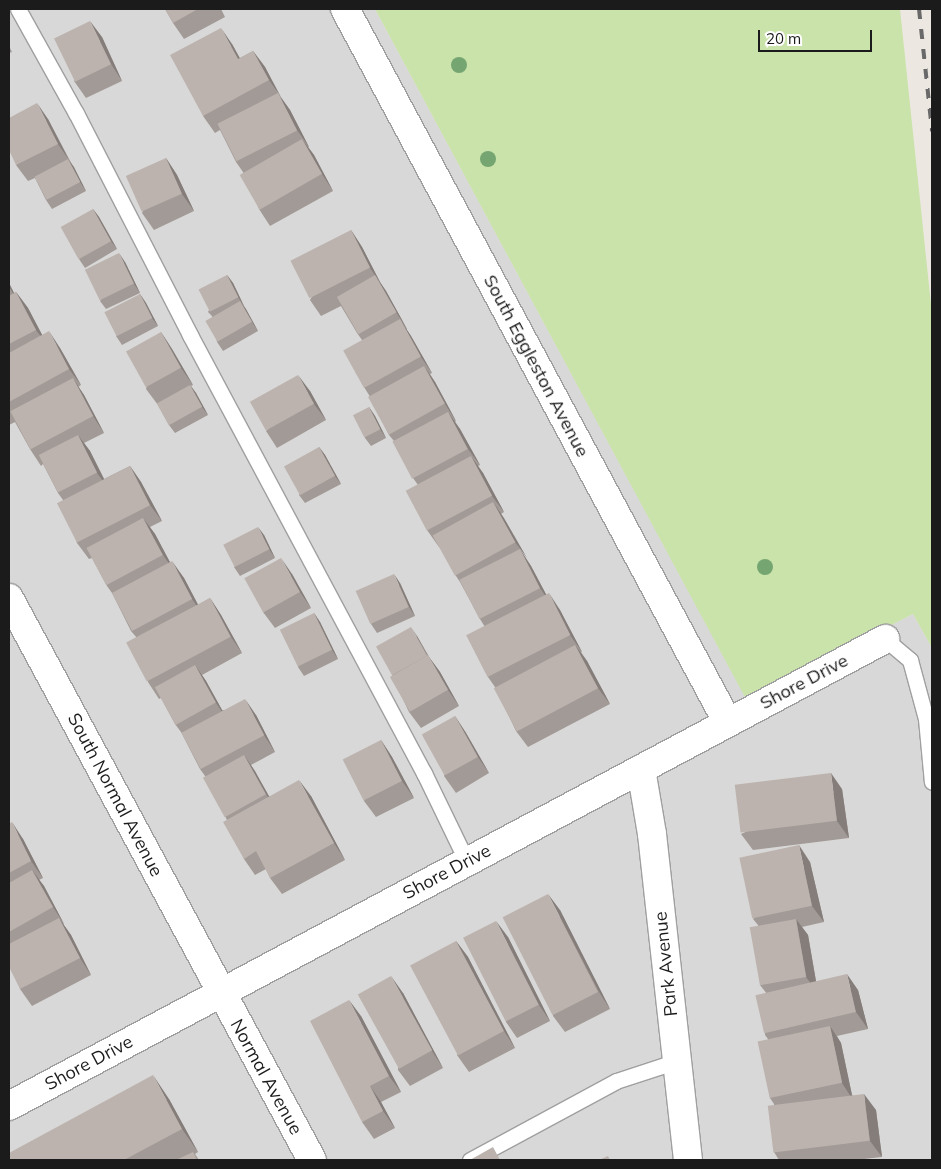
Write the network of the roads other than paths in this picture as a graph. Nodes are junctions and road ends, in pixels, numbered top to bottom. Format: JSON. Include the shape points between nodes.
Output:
{"nodes":[{"id":1,"x":18,"y":9,"type":"edge"},
{"id":2,"x":345,"y":9,"type":"edge"},
{"id":3,"x":9,"y":598,"type":"edge"},
{"id":4,"x":885,"y":639,"type":"joint"},
{"id":5,"x":728,"y":723,"type":"junction"},
{"id":6,"x":641,"y":769,"type":"junction"},
{"id":7,"x":932,"y":782,"type":"edge"},
{"id":8,"x":466,"y":862,"type":"junction"},
{"id":9,"x":220,"y":993,"type":"junction"},
{"id":10,"x":677,"y":1061,"type":"junction"},
{"id":11,"x":9,"y":1106,"type":"edge"},
{"id":12,"x":312,"y":1160,"type":"edge"},
{"id":13,"x":470,"y":1160,"type":"edge"},
{"id":14,"x":688,"y":1160,"type":"edge"}],
"edges":[{"from":1,"to":8,"type":"lane","via":[[62,86],[190,335],[424,773]]},
{"from":2,"to":5,"type":"street","name":"South Eggleston Avenue"},
{"from":3,"to":9,"type":"street","name":"South Normal Avenue"},
{"from":4,"to":5,"type":"street","name":"Shore Drive"},
{"from":4,"to":7,"type":"lane","via":[[910,660],[916,676],[926,719]]},
{"from":5,"to":6,"type":"street","name":"Shore Drive"},
{"from":6,"to":8,"type":"street","name":"Shore Drive"},
{"from":6,"to":10,"type":"street","name":"Park Avenue","via":[[652,834]]},
{"from":8,"to":9,"type":"street","name":"Shore Drive"},
{"from":9,"to":11,"type":"street","name":"Shore Drive"},
{"from":9,"to":12,"type":"street","name":"Normal Avenue"},
{"from":10,"to":13,"type":"lane","via":[[616,1080]]},
{"from":10,"to":14,"type":"street","name":"Park Avenue"}]}
